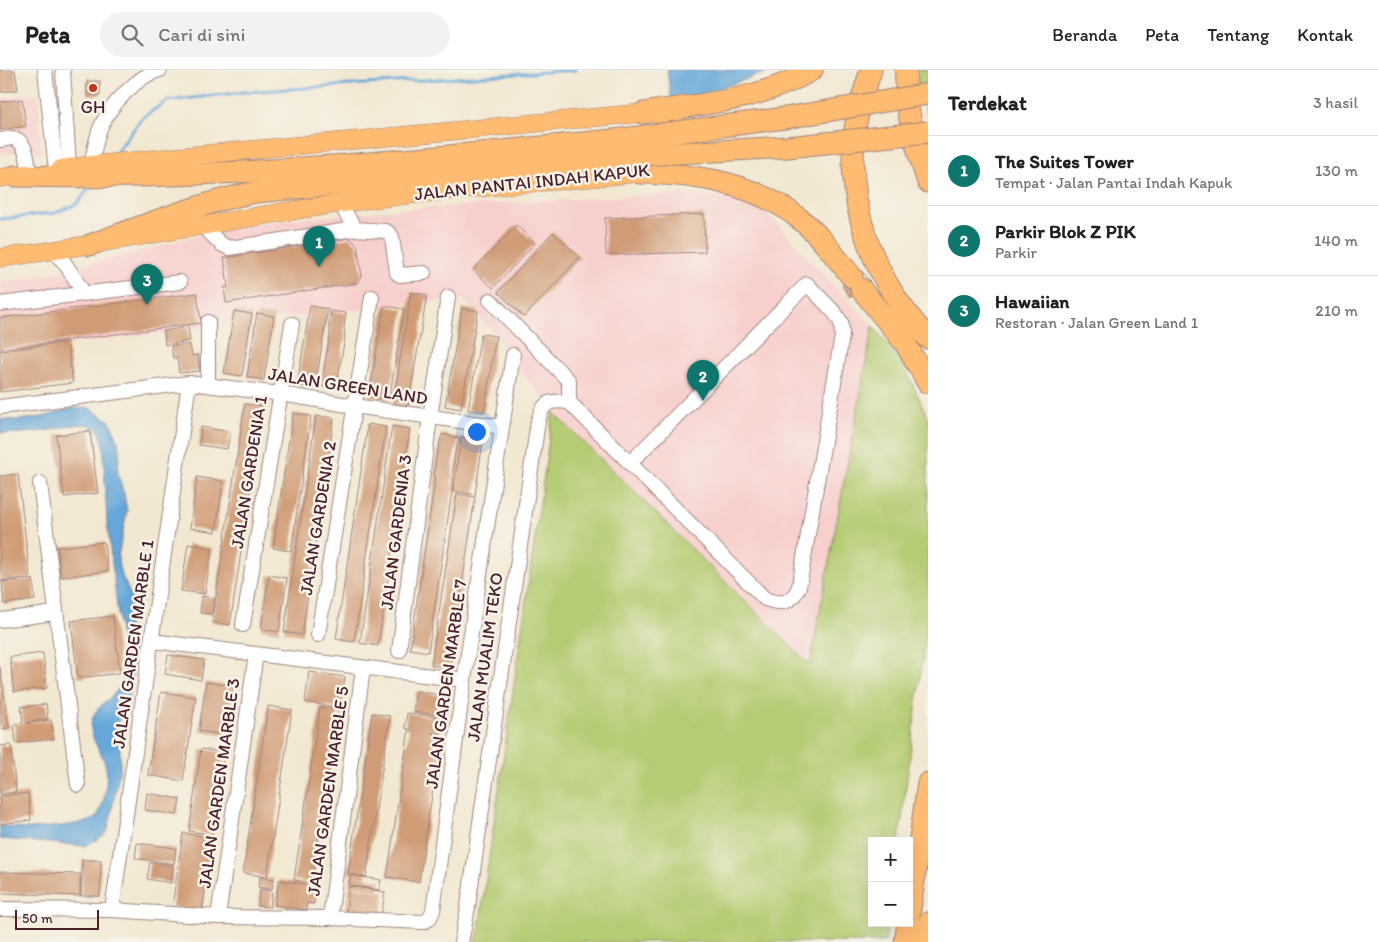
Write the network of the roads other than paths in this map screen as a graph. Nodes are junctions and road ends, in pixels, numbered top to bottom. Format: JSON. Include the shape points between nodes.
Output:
{"nodes":[{"id":1,"x":45,"y":70,"type":"edge"},
{"id":2,"x":63,"y":70,"type":"edge"},
{"id":3,"x":160,"y":70,"type":"edge"},
{"id":4,"x":812,"y":70,"type":"edge"},
{"id":5,"x":871,"y":70,"type":"edge"},
{"id":6,"x":906,"y":70,"type":"edge"},
{"id":7,"x":928,"y":94,"type":"edge"},
{"id":8,"x":928,"y":104,"type":"edge"},
{"id":9,"x":642,"y":112,"type":"junction"},
{"id":10,"x":785,"y":118,"type":"junction"},
{"id":11,"x":928,"y":132,"type":"edge"},
{"id":12,"x":0,"y":140,"type":"edge"},
{"id":13,"x":788,"y":147,"type":"junction"},
{"id":14,"x":928,"y":147,"type":"edge"},
{"id":15,"x":624,"y":148,"type":"junction"},
{"id":16,"x":83,"y":170,"type":"junction"},
{"id":17,"x":18,"y":171,"type":"edge"},
{"id":18,"x":640,"y":173,"type":"junction"},
{"id":19,"x":928,"y":182,"type":"edge"},
{"id":20,"x":340,"y":203,"type":"junction"},
{"id":21,"x":202,"y":225,"type":"junction"},
{"id":22,"x":355,"y":229,"type":"junction"},
{"id":23,"x":90,"y":245,"type":"junction"},
{"id":24,"x":53,"y":251,"type":"junction"},
{"id":25,"x":0,"y":258,"type":"edge"},
{"id":26,"x":424,"y":272,"type":"dead end"},
{"id":27,"x":180,"y":282,"type":"dead end"},
{"id":28,"x":84,"y":293,"type":"junction"},
{"id":29,"x":372,"y":297,"type":"dead end"},
{"id":30,"x":448,"y":297,"type":"dead end"},
{"id":31,"x":490,"y":300,"type":"dead end"},
{"id":32,"x":0,"y":304,"type":"edge"},
{"id":33,"x":208,"y":322,"type":"dead end"},
{"id":34,"x":292,"y":324,"type":"dead end"},
{"id":35,"x":928,"y":338,"type":"edge"},
{"id":36,"x":513,"y":355,"type":"dead end"},
{"id":37,"x":928,"y":382,"type":"edge"},
{"id":38,"x":189,"y":383,"type":"junction"},
{"id":39,"x":208,"y":384,"type":"junction"},
{"id":40,"x":281,"y":394,"type":"junction"},
{"id":41,"x":569,"y":402,"type":"junction"},
{"id":42,"x":354,"y":406,"type":"junction"},
{"id":43,"x":0,"y":407,"type":"edge"},
{"id":44,"x":430,"y":418,"type":"junction"},
{"id":45,"x":502,"y":427,"type":"junction"},
{"id":46,"x":630,"y":463,"type":"junction"},
{"id":47,"x":40,"y":483,"type":"dead end"},
{"id":48,"x":56,"y":613,"type":"junction"},
{"id":49,"x":0,"y":620,"type":"edge"},
{"id":50,"x":242,"y":625,"type":"dead end"},
{"id":51,"x":318,"y":635,"type":"dead end"},
{"id":52,"x":152,"y":641,"type":"junction"},
{"id":53,"x":399,"y":651,"type":"dead end"},
{"id":54,"x":256,"y":654,"type":"junction"},
{"id":55,"x":363,"y":668,"type":"junction"},
{"id":56,"x":464,"y":680,"type":"junction"},
{"id":57,"x":928,"y":783,"type":"edge"},
{"id":58,"x":78,"y":785,"type":"dead end"},
{"id":59,"x":913,"y":888,"type":"edge"},
{"id":60,"x":0,"y":909,"type":"edge"},
{"id":61,"x":112,"y":910,"type":"junction"},
{"id":62,"x":218,"y":917,"type":"junction"},
{"id":63,"x":330,"y":918,"type":"junction"},
{"id":64,"x":928,"y":923,"type":"edge"},
{"id":65,"x":907,"y":927,"type":"edge"},
{"id":66,"x":461,"y":942,"type":"edge"},
{"id":67,"x":905,"y":942,"type":"edge"},
{"id":68,"x":925,"y":942,"type":"edge"}],
"edges":[{"from":1,"to":16,"type":"street"},
{"from":2,"to":16,"type":"street"},
{"from":3,"to":16,"type":"street","via":[[142,78],[121,98],[101,126]]},
{"from":4,"to":9,"type":"highway","via":[[758,94]]},
{"from":5,"to":35,"type":"highway","via":[[855,128],[854,171],[862,227],[878,270],[900,305]]},
{"from":6,"to":19,"type":"highway","via":[[914,135]]},
{"from":7,"to":10,"type":"highway","bridge":true},
{"from":8,"to":10,"type":"highway","bridge":true},
{"from":9,"to":16,"type":"main road","name":"JALAN PANTAI INDAH KAPUK","via":[[130,162]]},
{"from":9,"to":18,"type":"main road","name":"JALAN PANTAI INDAH KAPUK","via":[[671,118],[681,133],[682,145],[670,164]]},
{"from":10,"to":15,"type":"highway","bridge":true},
{"from":11,"to":13,"type":"highway","bridge":true},
{"from":12,"to":17,"type":"street","via":[[12,138],[23,145]]},
{"from":13,"to":14,"type":"highway","bridge":true,"via":[[874,150]]},
{"from":13,"to":15,"type":"highway","bridge":true},
{"from":15,"to":16,"type":"highway","via":[[190,175]]},
{"from":15,"to":23,"type":"highway","via":[[256,192],[192,207]]},
{"from":16,"to":17,"type":"highway"},
{"from":18,"to":20,"type":"main road","name":"JALAN PANTAI INDAH KAPUK"},
{"from":18,"to":37,"type":"highway","via":[[711,179],[771,200],[793,214],[857,283],[905,343]]},
{"from":20,"to":21,"type":"main road","name":"JALAN PANTAI INDAH KAPUK"},
{"from":20,"to":22,"type":"street"},
{"from":21,"to":22,"type":"street","via":[[229,248]]},
{"from":21,"to":23,"type":"main road","name":"JALAN PANTAI INDAH KAPUK"},
{"from":22,"to":26,"type":"street","via":[[389,233],[400,275]]},
{"from":23,"to":24,"type":"main road","name":"JALAN PANTAI INDAH KAPUK"},
{"from":24,"to":25,"type":"main road","name":"JALAN PANTAI INDAH KAPUK"},
{"from":24,"to":28,"type":"street"},
{"from":27,"to":28,"type":"street"},
{"from":28,"to":32,"type":"street"},
{"from":29,"to":42,"type":"street","name":"JALAN GARDENIA 2"},
{"from":30,"to":44,"type":"street","name":"JALAN GARDENIA 3"},
{"from":31,"to":41,"type":"street","via":[[569,381]]},
{"from":33,"to":39,"type":"street"},
{"from":34,"to":40,"type":"street","name":"JALAN GARDENIA 1"},
{"from":36,"to":45,"type":"street","name":"JALAN GARDEN MARBLE 7"},
{"from":38,"to":39,"type":"street","name":"JALAN GREEN LAND"},
{"from":38,"to":43,"type":"street","name":"JALAN GREEN LAND"},
{"from":38,"to":52,"type":"street","name":"JALAN GARDEN MARBLE 1"},
{"from":39,"to":40,"type":"street","name":"JALAN GREEN LAND"},
{"from":40,"to":42,"type":"street","name":"JALAN GREEN LAND"},
{"from":40,"to":50,"type":"street","name":"JALAN GARDENIA 1"},
{"from":41,"to":46,"type":"street"},
{"from":41,"to":66,"type":"street","name":"JALAN MUALIM TEKO","via":[[555,400],[540,411]]},
{"from":42,"to":44,"type":"street","name":"JALAN GREEN LAND"},
{"from":42,"to":51,"type":"street","name":"JALAN GARDENIA 2"},
{"from":44,"to":45,"type":"street","name":"JALAN GREEN LAND"},
{"from":44,"to":53,"type":"street","name":"JALAN GARDENIA 3"},
{"from":45,"to":56,"type":"street","name":"JALAN GARDEN MARBLE 7"},
{"from":46,"to":46,"type":"street","via":[[807,284],[834,312],[841,322],[842,336],[799,587],[786,602],[765,599]]},
{"from":47,"to":48,"type":"street"},
{"from":48,"to":49,"type":"street"},
{"from":48,"to":58,"type":"street"},
{"from":52,"to":54,"type":"street"},
{"from":52,"to":61,"type":"street","name":"JALAN GARDEN MARBLE 1"},
{"from":54,"to":55,"type":"street"},
{"from":54,"to":62,"type":"street","name":"JALAN GARDEN MARBLE 3"},
{"from":55,"to":56,"type":"street"},
{"from":55,"to":63,"type":"street","name":"JALAN GARDEN MARBLE 5"},
{"from":56,"to":63,"type":"street","name":"JALAN GARDEN MARBLE 7","via":[[433,911],[429,919],[423,922]]},
{"from":57,"to":59,"type":"highway"},
{"from":60,"to":61,"type":"street"},
{"from":61,"to":62,"type":"street"},
{"from":62,"to":63,"type":"street"},
{"from":64,"to":68,"type":"highway"},
{"from":65,"to":67,"type":"highway"}]}
